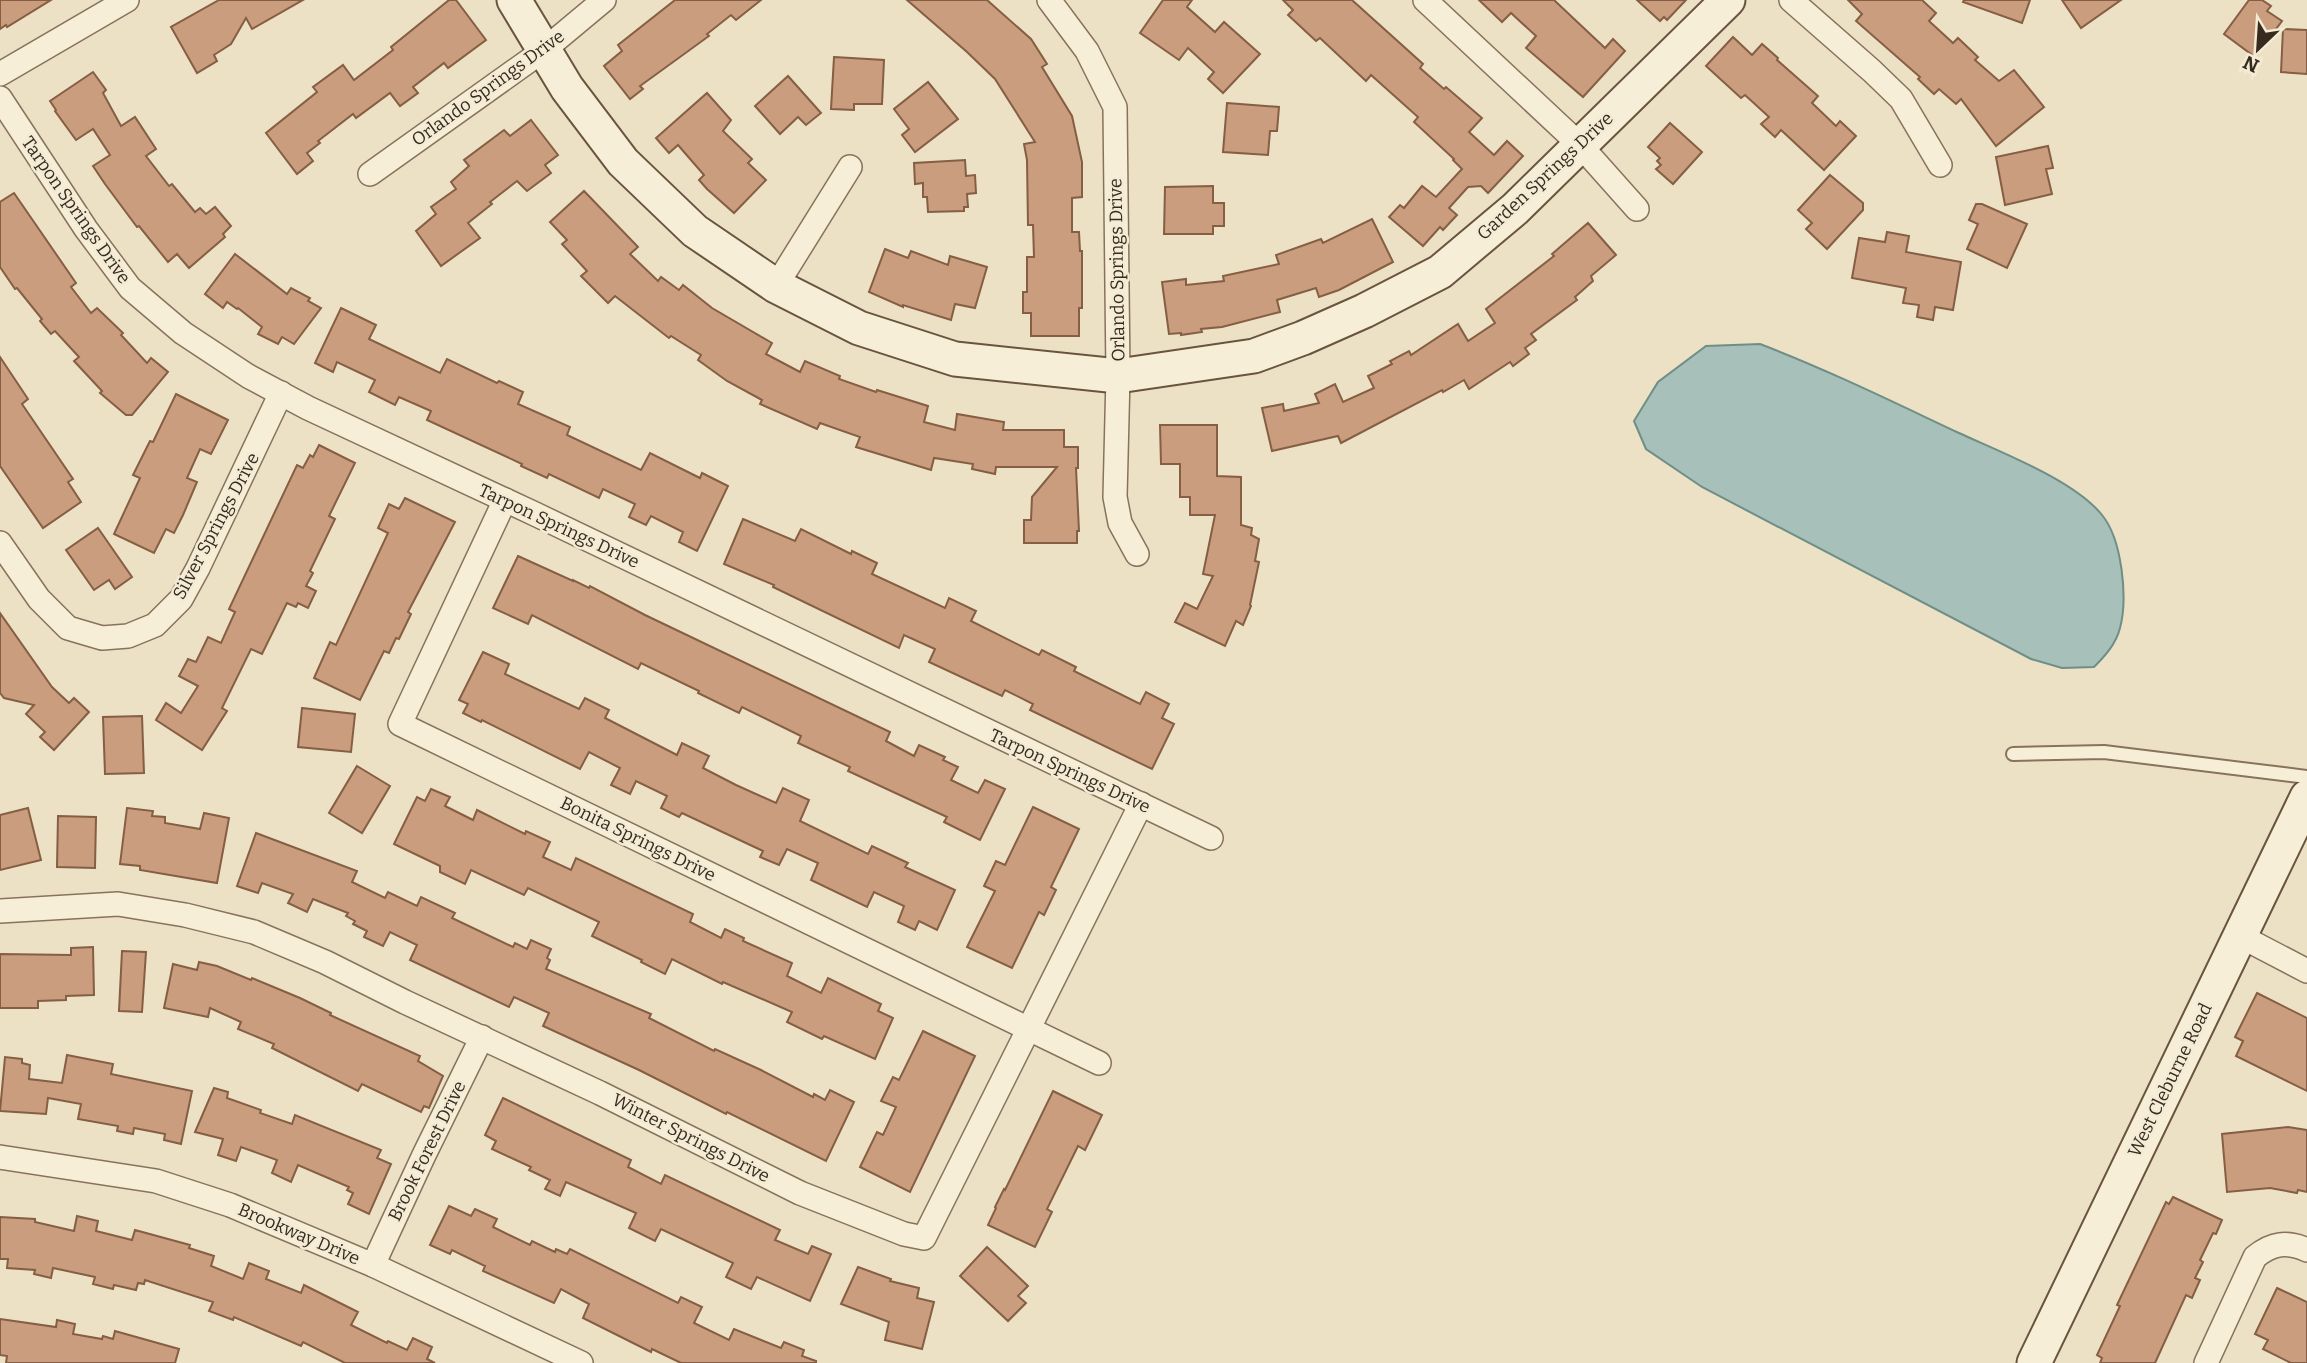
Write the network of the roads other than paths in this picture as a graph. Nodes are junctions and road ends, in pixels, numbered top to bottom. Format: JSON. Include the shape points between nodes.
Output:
{"nodes":[{"id":1,"x":127,"y":0,"type":"edge"},
{"id":2,"x":514,"y":0,"type":"edge"},
{"id":3,"x":604,"y":0,"type":"edge"},
{"id":4,"x":1049,"y":0,"type":"edge"},
{"id":5,"x":1425,"y":0,"type":"edge"},
{"id":6,"x":1728,"y":0,"type":"edge"},
{"id":7,"x":1791,"y":0,"type":"edge"},
{"id":8,"x":544,"y":50,"type":"junction"},
{"id":9,"x":0,"y":74,"type":"edge"},
{"id":10,"x":0,"y":98,"type":"edge"},
{"id":11,"x":1580,"y":145,"type":"junction"},
{"id":12,"x":1940,"y":165,"type":"dead end"},
{"id":13,"x":850,"y":167,"type":"dead end"},
{"id":14,"x":370,"y":174,"type":"dead end"},
{"id":15,"x":1637,"y":209,"type":"dead end"},
{"id":16,"x":776,"y":286,"type":"junction"},
{"id":17,"x":1118,"y":376,"type":"junction"},
{"id":18,"x":281,"y":393,"type":"junction"},
{"id":19,"x":505,"y":500,"type":"junction"},
{"id":20,"x":0,"y":543,"type":"edge"},
{"id":21,"x":1137,"y":554,"type":"dead end"},
{"id":22,"x":2013,"y":754,"type":"dead end"},
{"id":23,"x":2307,"y":777,"type":"edge"},
{"id":24,"x":2307,"y":797,"type":"edge"},
{"id":25,"x":1141,"y":804,"type":"junction"},
{"id":26,"x":1211,"y":838,"type":"dead end"},
{"id":27,"x":0,"y":911,"type":"edge"},
{"id":28,"x":2240,"y":936,"type":"junction"},
{"id":29,"x":2307,"y":971,"type":"edge"},
{"id":30,"x":1030,"y":1030,"type":"junction"},
{"id":31,"x":482,"y":1037,"type":"junction"},
{"id":32,"x":1099,"y":1063,"type":"dead end"},
{"id":33,"x":0,"y":1157,"type":"edge"},
{"id":34,"x":2307,"y":1250,"type":"edge"},
{"id":35,"x":373,"y":1265,"type":"junction"},
{"id":36,"x":581,"y":1363,"type":"edge"},
{"id":37,"x":2034,"y":1363,"type":"edge"},
{"id":38,"x":2206,"y":1363,"type":"edge"}],
"edges":[{"from":1,"to":9,"type":"street"},
{"from":2,"to":8,"type":"street","name":"Garden Springs Drive"},
{"from":3,"to":8,"type":"street","name":"Orlando Springs Drive"},
{"from":4,"to":17,"type":"street","name":"Orlando Springs Drive","via":[[1087,51],[1115,107]]},
{"from":5,"to":11,"type":"street"},
{"from":6,"to":11,"type":"street","name":"Garden Springs Drive"},
{"from":7,"to":12,"type":"street","via":[[1901,99]]},
{"from":8,"to":14,"type":"street","name":"Orlando Springs Drive"},
{"from":8,"to":16,"type":"street","name":"Garden Springs Drive","via":[[623,162],[695,231]]},
{"from":10,"to":18,"type":"street","name":"Tarpon Springs Drive","via":[[130,288],[183,333]]},
{"from":11,"to":15,"type":"street"},
{"from":11,"to":17,"type":"street","name":"Garden Springs Drive","via":[[1516,209],[1440,272],[1364,312],[1254,356]]},
{"from":13,"to":16,"type":"street"},
{"from":16,"to":17,"type":"street","name":"Garden Springs Drive","via":[[859,328],[955,359]]},
{"from":17,"to":21,"type":"street","name":"Orlando Springs Drive","via":[[1115,497],[1121,523]]},
{"from":18,"to":19,"type":"street","name":"Tarpon Springs Drive"},
{"from":18,"to":20,"type":"street","name":"Silver Springs Drive","via":[[193,578],[181,599],[155,625],[102,638],[68,628],[39,599]]},
{"from":19,"to":25,"type":"street","name":"Tarpon Springs Drive"},
{"from":19,"to":30,"type":"street","name":"Bonita Springs Drive","via":[[400,724]]},
{"from":22,"to":23,"type":"lane","via":[[2104,752]]},
{"from":24,"to":28,"type":"street","name":"West Cleburne Road"},
{"from":25,"to":26,"type":"street","name":"Tarpon Springs Drive"},
{"from":25,"to":30,"type":"street","name":"Winter Springs Drive"},
{"from":27,"to":31,"type":"street","name":"Winter Springs Drive","via":[[118,904],[254,932]]},
{"from":28,"to":29,"type":"street"},
{"from":28,"to":37,"type":"street","name":"West Cleburne Road"},
{"from":30,"to":31,"type":"street","name":"Winter Springs Drive","via":[[925,1238],[800,1193]]},
{"from":30,"to":32,"type":"street","name":"Bonita Springs Drive"},
{"from":31,"to":35,"type":"street","name":"Brook Forest Drive"},
{"from":33,"to":35,"type":"street","name":"Brookway Drive","via":[[156,1181],[230,1205]]},
{"from":34,"to":38,"type":"street","via":[[2295,1245],[2269,1246],[2255,1256]]},
{"from":35,"to":36,"type":"street","name":"Brookway Drive"}]}
